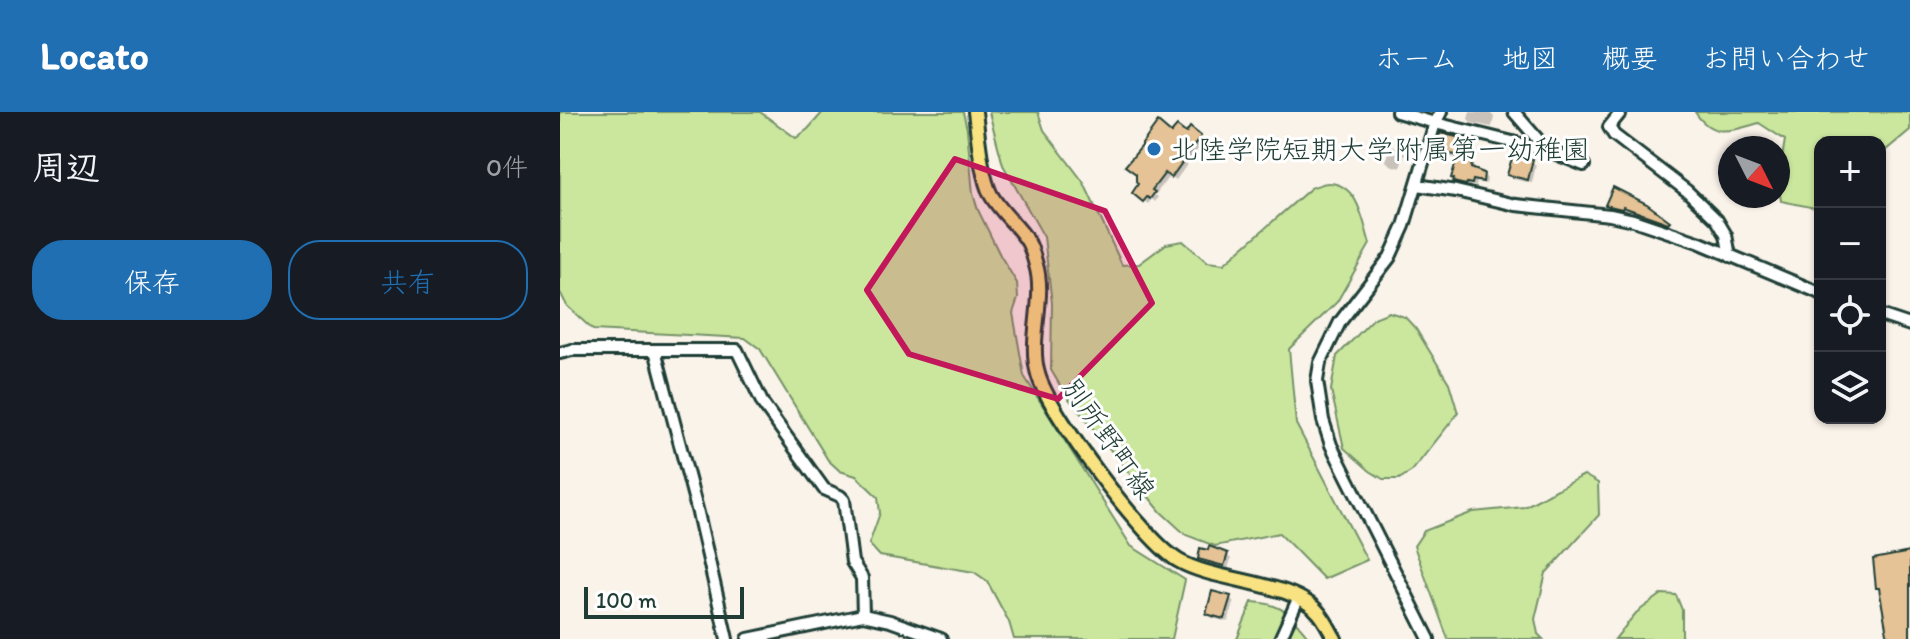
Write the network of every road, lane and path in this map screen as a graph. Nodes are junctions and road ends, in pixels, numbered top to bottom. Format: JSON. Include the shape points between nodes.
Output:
{"nodes":[{"id":1,"x":975,"y":112,"type":"edge"},
{"id":2,"x":1397,"y":112,"type":"edge"},
{"id":3,"x":1441,"y":112,"type":"edge"},
{"id":4,"x":1514,"y":112,"type":"edge"},
{"id":5,"x":1621,"y":112,"type":"edge"},
{"id":6,"x":1435,"y":123,"type":"junction"},
{"id":7,"x":1549,"y":151,"type":"junction"},
{"id":8,"x":1584,"y":165,"type":"dead end"},
{"id":9,"x":1417,"y":185,"type":"junction"},
{"id":10,"x":1730,"y":256,"type":"junction"},
{"id":11,"x":1814,"y":291,"type":"edge"},
{"id":12,"x":1886,"y":317,"type":"edge"},
{"id":13,"x":1910,"y":325,"type":"edge"},
{"id":14,"x":655,"y":350,"type":"junction"},
{"id":15,"x":560,"y":353,"type":"edge"},
{"id":16,"x":1299,"y":597,"type":"junction"},
{"id":17,"x":863,"y":615,"type":"junction"},
{"id":18,"x":727,"y":639,"type":"edge"},
{"id":19,"x":748,"y":639,"type":"edge"},
{"id":20,"x":941,"y":639,"type":"edge"},
{"id":21,"x":1280,"y":639,"type":"edge"},
{"id":22,"x":1335,"y":639,"type":"edge"},
{"id":23,"x":1429,"y":639,"type":"edge"}],
"edges":[{"from":1,"to":16,"type":"main road","name":"別所野町線","via":[[988,191],[1029,243],[1038,271],[1037,373],[1063,422],[1153,539],[1179,561]]},
{"from":2,"to":6,"type":"street"},
{"from":3,"to":6,"type":"street"},
{"from":4,"to":7,"type":"street"},
{"from":5,"to":10,"type":"street","via":[[1609,127],[1614,135],[1717,220]]},
{"from":6,"to":7,"type":"street"},
{"from":6,"to":9,"type":"street"},
{"from":7,"to":8,"type":"street"},
{"from":9,"to":10,"type":"street","via":[[1633,220]]},
{"from":9,"to":23,"type":"street","via":[[1390,257],[1340,322],[1317,381],[1331,445]]},
{"from":10,"to":11,"type":"street"},
{"from":12,"to":13,"type":"street"},
{"from":14,"to":15,"type":"street"},
{"from":14,"to":17,"type":"street","via":[[737,350],[763,404],[824,489],[844,500],[852,562],[862,578]]},
{"from":14,"to":18,"type":"street"},
{"from":16,"to":21,"type":"street"},
{"from":16,"to":22,"type":"main road","name":"別所野町線","via":[[1319,613]]},
{"from":17,"to":19,"type":"street"},
{"from":17,"to":20,"type":"street"}]}
